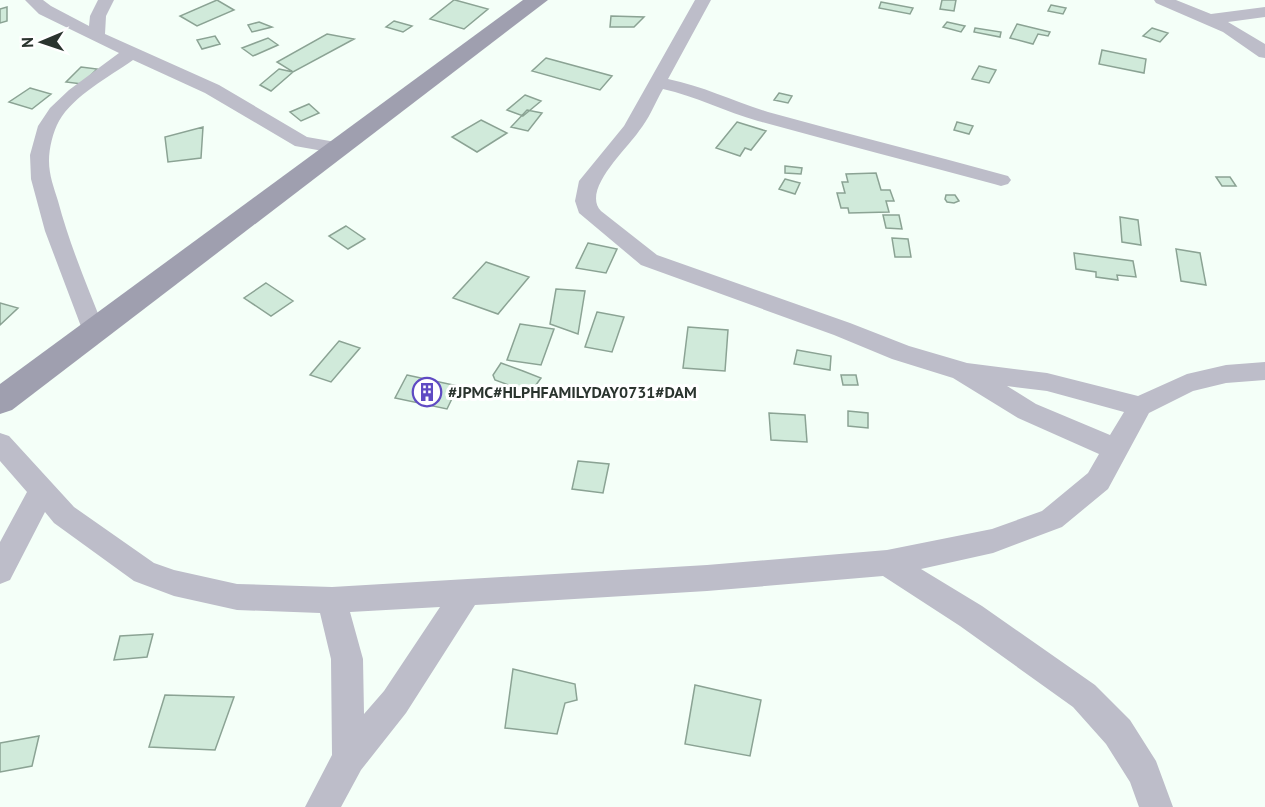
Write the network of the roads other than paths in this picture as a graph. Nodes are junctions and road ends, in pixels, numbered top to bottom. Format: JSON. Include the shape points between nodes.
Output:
{"nodes":[{"id":1,"x":33,"y":0,"type":"edge"},
{"id":2,"x":106,"y":0,"type":"edge"},
{"id":3,"x":537,"y":0,"type":"edge"},
{"id":4,"x":703,"y":0,"type":"edge"},
{"id":5,"x":1162,"y":0,"type":"edge"},
{"id":6,"x":1264,"y":13,"type":"edge"},
{"id":7,"x":1209,"y":20,"type":"junction"},
{"id":8,"x":96,"y":36,"type":"junction"},
{"id":9,"x":1260,"y":48,"type":"edge"},
{"id":10,"x":131,"y":53,"type":"junction"},
{"id":11,"x":658,"y":83,"type":"junction"},
{"id":12,"x":340,"y":148,"type":"junction"},
{"id":13,"x":1000,"y":180,"type":"dead end"},
{"id":14,"x":93,"y":331,"type":"junction"},
{"id":15,"x":1265,"y":370,"type":"edge"},
{"id":16,"x":962,"y":371,"type":"junction"},
{"id":17,"x":0,"y":401,"type":"edge"},
{"id":18,"x":1140,"y":406,"type":"junction"},
{"id":19,"x":0,"y":443,"type":"edge"},
{"id":20,"x":1115,"y":449,"type":"junction"},
{"id":21,"x":42,"y":489,"type":"junction"},
{"id":22,"x":887,"y":563,"type":"junction"},
{"id":23,"x":0,"y":571,"type":"edge"},
{"id":24,"x":467,"y":592,"type":"junction"},
{"id":25,"x":332,"y":600,"type":"junction"},
{"id":26,"x":349,"y":758,"type":"junction"},
{"id":27,"x":322,"y":807,"type":"edge"},
{"id":28,"x":1156,"y":807,"type":"edge"}],
"edges":[{"from":1,"to":8,"type":"street"},
{"from":2,"to":8,"type":"street","via":[[98,16]]},
{"from":3,"to":12,"type":"street"},
{"from":4,"to":11,"type":"street"},
{"from":5,"to":7,"type":"street"},
{"from":6,"to":7,"type":"street"},
{"from":6,"to":9,"type":"street"},
{"from":7,"to":9,"type":"street"},
{"from":8,"to":10,"type":"street"},
{"from":10,"to":12,"type":"street","via":[[212,89],[302,142]]},
{"from":10,"to":14,"type":"street","via":[[59,110],[41,144],[40,170],[51,219]]},
{"from":11,"to":13,"type":"street","via":[[794,125]]},
{"from":11,"to":16,"type":"street","via":[[632,128],[589,181],[586,208],[593,216],[649,260],[842,328],[901,353]]},
{"from":12,"to":14,"type":"street"},
{"from":14,"to":17,"type":"street"},
{"from":15,"to":18,"type":"street","via":[[1187,383]]},
{"from":16,"to":18,"type":"street","via":[[1047,382]]},
{"from":16,"to":20,"type":"street","via":[[1027,411]]},
{"from":18,"to":20,"type":"street"},
{"from":19,"to":21,"type":"street"},
{"from":20,"to":22,"type":"street","via":[[1098,481],[1052,519],[993,541]]},
{"from":21,"to":23,"type":"street"},
{"from":21,"to":25,"type":"street","via":[[64,515],[144,572],[237,597]]},
{"from":22,"to":24,"type":"street"},
{"from":22,"to":28,"type":"street","via":[[971,616],[1084,696],[1118,732],[1144,773]]},
{"from":24,"to":25,"type":"street"},
{"from":24,"to":26,"type":"street","via":[[395,702]]},
{"from":25,"to":26,"type":"street","via":[[347,659]]},
{"from":26,"to":27,"type":"street"}]}
